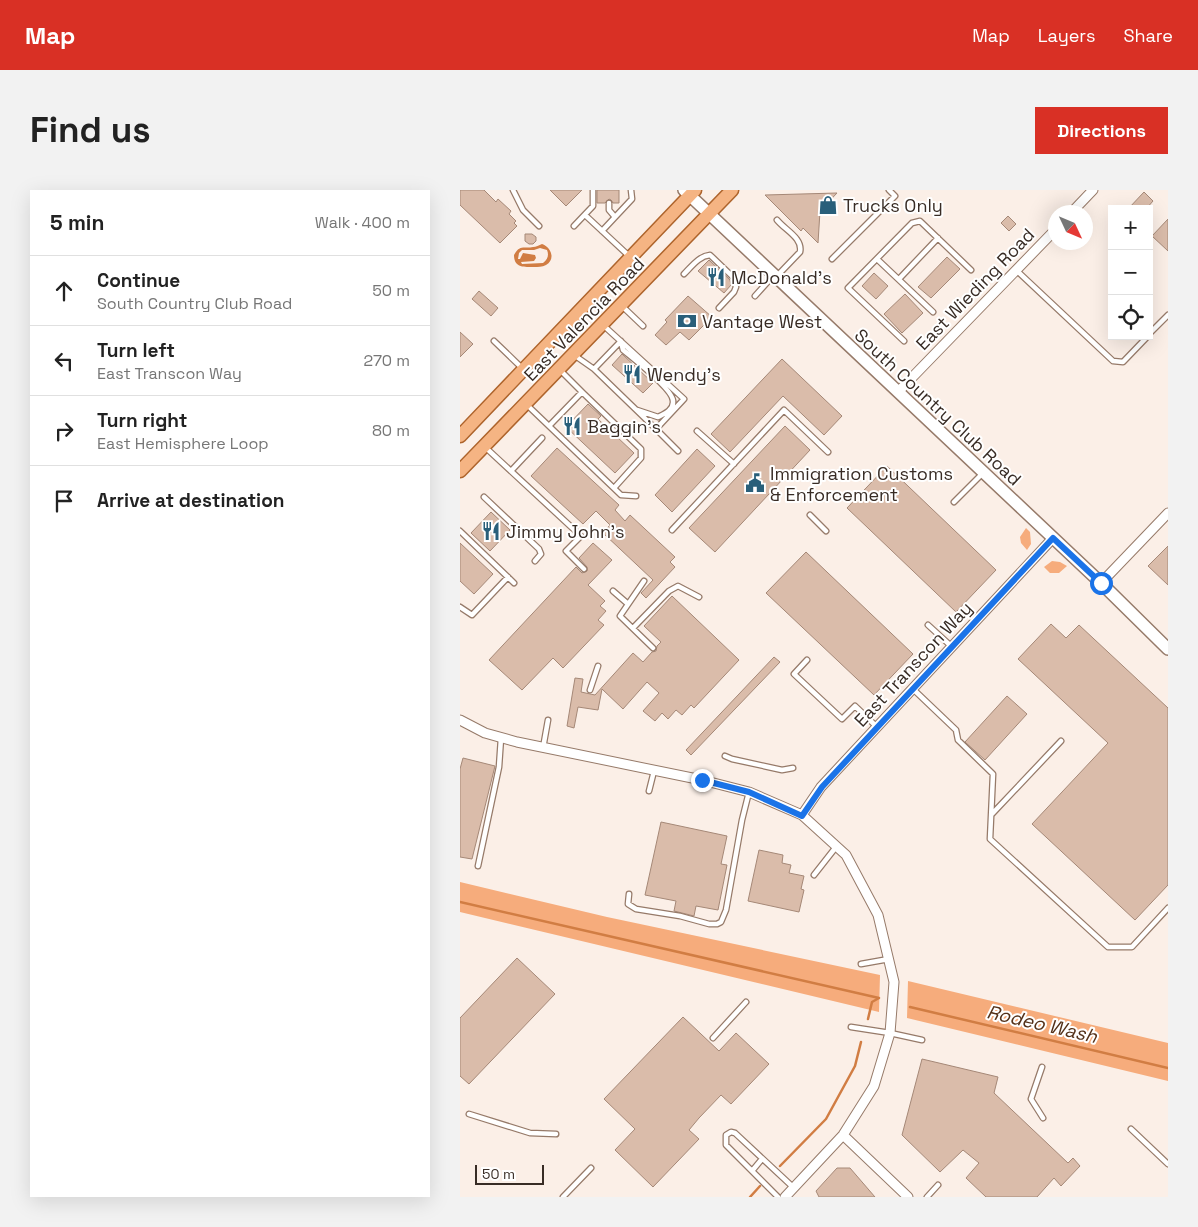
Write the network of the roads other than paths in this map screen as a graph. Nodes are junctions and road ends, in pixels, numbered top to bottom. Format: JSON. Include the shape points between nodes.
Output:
{"nodes":[{"id":1,"x":513,"y":190,"type":"edge"},
{"id":2,"x":593,"y":190,"type":"edge"},
{"id":3,"x":631,"y":190,"type":"edge"},
{"id":4,"x":732,"y":190,"type":"edge"},
{"id":5,"x":889,"y":190,"type":"edge"},
{"id":6,"x":1094,"y":190,"type":"edge"},
{"id":7,"x":690,"y":192,"type":"edge"},
{"id":8,"x":609,"y":203,"type":"dead end"},
{"id":9,"x":1079,"y":205,"type":"edge"},
{"id":10,"x":709,"y":214,"type":"junction"},
{"id":11,"x":585,"y":215,"type":"junction"},
{"id":12,"x":615,"y":217,"type":"junction"},
{"id":13,"x":777,"y":220,"type":"dead end"},
{"id":14,"x":539,"y":226,"type":"dead end"},
{"id":15,"x":574,"y":226,"type":"dead end"},
{"id":16,"x":602,"y":231,"type":"junction"},
{"id":17,"x":1048,"y":237,"type":"edge"},
{"id":18,"x":938,"y":238,"type":"junction"},
{"id":19,"x":630,"y":257,"type":"junction"},
{"id":20,"x":832,"y":259,"type":"dead end"},
{"id":21,"x":877,"y":259,"type":"junction"},
{"id":22,"x":971,"y":270,"type":"dead end"},
{"id":23,"x":1016,"y":270,"type":"junction"},
{"id":24,"x":684,"y":274,"type":"dead end"},
{"id":25,"x":775,"y":276,"type":"junction"},
{"id":26,"x":899,"y":279,"type":"junction"},
{"id":27,"x":755,"y":296,"type":"dead end"},
{"id":28,"x":621,"y":305,"type":"junction"},
{"id":29,"x":719,"y":308,"type":"dead end"},
{"id":30,"x":933,"y":312,"type":"dead end"},
{"id":31,"x":1168,"y":315,"type":"edge"},
{"id":32,"x":602,"y":324,"type":"junction"},
{"id":33,"x":643,"y":326,"type":"dead end"},
{"id":34,"x":1153,"y":330,"type":"edge"},
{"id":35,"x":1143,"y":340,"type":"edge"},
{"id":36,"x":494,"y":341,"type":"dead end"},
{"id":37,"x":621,"y":341,"type":"junction"},
{"id":38,"x":904,"y":342,"type":"dead end"},
{"id":39,"x":573,"y":354,"type":"junction"},
{"id":40,"x":524,"y":369,"type":"junction"},
{"id":41,"x":559,"y":369,"type":"junction"},
{"id":42,"x":594,"y":369,"type":"junction"},
{"id":43,"x":582,"y":392,"type":"junction"},
{"id":44,"x":898,"y":392,"type":"junction"},
{"id":45,"x":526,"y":404,"type":"junction"},
{"id":46,"x":636,"y":409,"type":"junction"},
{"id":47,"x":549,"y":426,"type":"junction"},
{"id":48,"x":656,"y":429,"type":"junction"},
{"id":49,"x":696,"y":432,"type":"dead end"},
{"id":50,"x":460,"y":435,"type":"edge"},
{"id":51,"x":542,"y":438,"type":"dead end"},
{"id":52,"x":484,"y":446,"type":"junction"},
{"id":53,"x":678,"y":451,"type":"dead end"},
{"id":54,"x":828,"y":452,"type":"dead end"},
{"id":55,"x":734,"y":464,"type":"junction"},
{"id":56,"x":460,"y":471,"type":"edge"},
{"id":57,"x":511,"y":471,"type":"junction"},
{"id":58,"x":982,"y":473,"type":"junction"},
{"id":59,"x":614,"y":488,"type":"junction"},
{"id":60,"x":636,"y":496,"type":"dead end"},
{"id":61,"x":484,"y":497,"type":"dead end"},
{"id":62,"x":954,"y":502,"type":"dead end"},
{"id":63,"x":1168,"y":513,"type":"edge"},
{"id":64,"x":810,"y":515,"type":"dead end"},
{"id":65,"x":672,"y":530,"type":"dead end"},
{"id":66,"x":460,"y":531,"type":"edge"},
{"id":67,"x":826,"y":531,"type":"dead end"},
{"id":68,"x":1053,"y":538,"type":"junction"},
{"id":69,"x":534,"y":561,"type":"dead end"},
{"id":70,"x":584,"y":568,"type":"dead end"},
{"id":71,"x":508,"y":577,"type":"junction"},
{"id":72,"x":644,"y":581,"type":"dead end"},
{"id":73,"x":514,"y":583,"type":"dead end"},
{"id":74,"x":1101,"y":583,"type":"junction"},
{"id":75,"x":613,"y":591,"type":"dead end"},
{"id":76,"x":699,"y":597,"type":"dead end"},
{"id":77,"x":628,"y":604,"type":"junction"},
{"id":78,"x":460,"y":607,"type":"edge"},
{"id":79,"x":928,"y":625,"type":"dead end"},
{"id":80,"x":633,"y":628,"type":"junction"},
{"id":81,"x":952,"y":647,"type":"junction"},
{"id":82,"x":654,"y":648,"type":"dead end"},
{"id":83,"x":1168,"y":649,"type":"edge"},
{"id":84,"x":807,"y":660,"type":"dead end"},
{"id":85,"x":598,"y":666,"type":"dead end"},
{"id":86,"x":913,"y":689,"type":"junction"},
{"id":87,"x":590,"y":690,"type":"dead end"},
{"id":88,"x":460,"y":720,"type":"edge"},
{"id":89,"x":548,"y":720,"type":"dead end"},
{"id":90,"x":877,"y":727,"type":"junction"},
{"id":91,"x":501,"y":737,"type":"junction"},
{"id":92,"x":1061,"y":741,"type":"dead end"},
{"id":93,"x":542,"y":748,"type":"junction"},
{"id":94,"x":725,"y":756,"type":"dead end"},
{"id":95,"x":792,"y":768,"type":"dead end"},
{"id":96,"x":654,"y":770,"type":"junction"},
{"id":97,"x":649,"y":792,"type":"dead end"},
{"id":98,"x":749,"y":792,"type":"junction"},
{"id":99,"x":991,"y":814,"type":"junction"},
{"id":100,"x":802,"y":816,"type":"junction"},
{"id":101,"x":836,"y":846,"type":"junction"},
{"id":102,"x":478,"y":866,"type":"dead end"},
{"id":103,"x":814,"y":875,"type":"dead end"},
{"id":104,"x":629,"y":894,"type":"dead end"},
{"id":105,"x":1168,"y":908,"type":"edge"},
{"id":106,"x":889,"y":959,"type":"junction"},
{"id":107,"x":860,"y":964,"type":"dead end"},
{"id":108,"x":746,"y":1002,"type":"dead end"},
{"id":109,"x":851,"y":1027,"type":"dead end"},
{"id":110,"x":890,"y":1033,"type":"junction"},
{"id":111,"x":713,"y":1038,"type":"dead end"},
{"id":112,"x":922,"y":1040,"type":"dead end"},
{"id":113,"x":1042,"y":1067,"type":"dead end"},
{"id":114,"x":469,"y":1114,"type":"dead end"},
{"id":115,"x":1043,"y":1118,"type":"dead end"},
{"id":116,"x":1131,"y":1129,"type":"dead end"},
{"id":117,"x":556,"y":1134,"type":"dead end"},
{"id":118,"x":843,"y":1135,"type":"junction"},
{"id":119,"x":762,"y":1159,"type":"junction"},
{"id":120,"x":1168,"y":1164,"type":"edge"},
{"id":121,"x":591,"y":1168,"type":"dead end"},
{"id":122,"x":752,"y":1170,"type":"junction"},
{"id":123,"x":938,"y":1185,"type":"dead end"},
{"id":124,"x":791,"y":1194,"type":"edge"},
{"id":125,"x":563,"y":1197,"type":"edge"},
{"id":126,"x":778,"y":1197,"type":"edge"},
{"id":127,"x":908,"y":1197,"type":"edge"},
{"id":128,"x":927,"y":1197,"type":"edge"}],
"edges":[{"from":1,"to":14,"type":"lane","via":[[523,210]]},
{"from":2,"to":11,"type":"lane","via":[[593,206]]},
{"from":3,"to":12,"type":"lane","via":[[632,199]]},
{"from":4,"to":10,"type":"main road","name":"East Valencia Road"},
{"from":5,"to":20,"type":"lane","via":[[895,196]]},
{"from":6,"to":9,"type":"street"},
{"from":7,"to":10,"type":"street","name":"South Country Club Road"},
{"from":7,"to":19,"type":"main road","name":"East Valencia Road"},
{"from":8,"to":12,"type":"lane","via":[[609,210]]},
{"from":10,"to":25,"type":"street","name":"South Country Club Road"},
{"from":10,"to":28,"type":"main road","name":"East Valencia Road"},
{"from":11,"to":15,"type":"lane"},
{"from":11,"to":16,"type":"lane"},
{"from":12,"to":16,"type":"lane"},
{"from":13,"to":25,"type":"lane","via":[[801,248]]},
{"from":16,"to":19,"type":"lane"},
{"from":17,"to":23,"type":"street","name":"East Wieding Road"},
{"from":18,"to":21,"type":"lane","via":[[920,221],[912,223]]},
{"from":18,"to":22,"type":"lane"},
{"from":18,"to":26,"type":"lane"},
{"from":19,"to":40,"type":"main road","name":"East Valencia Road"},
{"from":21,"to":26,"type":"lane"},
{"from":21,"to":38,"type":"lane","via":[[848,288]]},
{"from":23,"to":35,"type":"lane","via":[[1113,361],[1122,362]]},
{"from":23,"to":44,"type":"street","name":"East Wieding Road"},
{"from":24,"to":29,"type":"lane","via":[[704,255],[710,255],[734,278],[734,292]]},
{"from":25,"to":27,"type":"lane"},
{"from":25,"to":44,"type":"street","name":"South Country Club Road"},
{"from":26,"to":30,"type":"lane"},
{"from":28,"to":32,"type":"main road","name":"East Valencia Road"},
{"from":28,"to":33,"type":"lane"},
{"from":31,"to":34,"type":"lane"},
{"from":32,"to":37,"type":"lane"},
{"from":32,"to":39,"type":"main road","name":"East Valencia Road"},
{"from":36,"to":40,"type":"lane"},
{"from":37,"to":42,"type":"lane"},
{"from":37,"to":46,"type":"lane","via":[[623,350],[674,399],[668,412],[658,418]]},
{"from":37,"to":48,"type":"lane","via":[[684,399]]},
{"from":39,"to":41,"type":"main road","name":"East Valencia Road"},
{"from":39,"to":42,"type":"lane"},
{"from":40,"to":50,"type":"main road","name":"East Valencia Road"},
{"from":41,"to":43,"type":"lane"},
{"from":41,"to":45,"type":"main road","name":"East Valencia Road"},
{"from":42,"to":46,"type":"lane"},
{"from":43,"to":47,"type":"lane"},
{"from":43,"to":59,"type":"lane","via":[[642,449],[641,458]]},
{"from":44,"to":58,"type":"street","name":"South Country Club Road"},
{"from":45,"to":47,"type":"lane"},
{"from":45,"to":52,"type":"main road","name":"East Valencia Road"},
{"from":46,"to":48,"type":"lane"},
{"from":47,"to":59,"type":"lane"},
{"from":48,"to":53,"type":"lane"},
{"from":49,"to":55,"type":"lane"},
{"from":51,"to":57,"type":"lane"},
{"from":52,"to":56,"type":"main road","name":"East Valencia Road"},
{"from":52,"to":57,"type":"lane"},
{"from":54,"to":55,"type":"lane","via":[[784,410]]},
{"from":55,"to":65,"type":"lane"},
{"from":57,"to":70,"type":"lane","via":[[581,536],[566,552]]},
{"from":58,"to":62,"type":"lane"},
{"from":58,"to":68,"type":"street","name":"South Country Club Road"},
{"from":59,"to":60,"type":"lane","via":[[621,495]]},
{"from":61,"to":69,"type":"lane","via":[[539,549],[540,554]]},
{"from":63,"to":74,"type":"street"},
{"from":64,"to":67,"type":"lane"},
{"from":66,"to":71,"type":"lane"},
{"from":68,"to":74,"type":"street","name":"South Country Club Road"},
{"from":68,"to":81,"type":"street","name":"East Transcon Way"},
{"from":71,"to":73,"type":"lane"},
{"from":71,"to":78,"type":"lane","via":[[472,616]]},
{"from":72,"to":77,"type":"lane"},
{"from":74,"to":83,"type":"street","name":"South Country Club Road"},
{"from":75,"to":77,"type":"lane"},
{"from":76,"to":80,"type":"lane","via":[[678,586]]},
{"from":77,"to":80,"type":"lane","via":[[620,616]]},
{"from":79,"to":81,"type":"lane"},
{"from":80,"to":82,"type":"lane"},
{"from":81,"to":86,"type":"street","name":"East Transcon Way"},
{"from":84,"to":90,"type":"lane","via":[[794,674],[842,719],[855,706]]},
{"from":85,"to":87,"type":"lane"},
{"from":86,"to":90,"type":"street","name":"East Transcon Way"},
{"from":86,"to":99,"type":"lane","via":[[956,730],[958,740],[993,774]]},
{"from":88,"to":91,"type":"street"},
{"from":89,"to":93,"type":"lane"},
{"from":90,"to":100,"type":"street","name":"East Transcon Way","via":[[822,787]]},
{"from":91,"to":93,"type":"street"},
{"from":91,"to":102,"type":"lane","via":[[499,767]]},
{"from":92,"to":99,"type":"lane"},
{"from":93,"to":96,"type":"street"},
{"from":94,"to":95,"type":"lane","via":[[782,770]]},
{"from":96,"to":97,"type":"lane"},
{"from":96,"to":98,"type":"street"},
{"from":98,"to":100,"type":"street"},
{"from":98,"to":104,"type":"lane","via":[[722,922],[709,924],[636,909],[628,904]]},
{"from":99,"to":105,"type":"lane","via":[[990,839],[1108,947],[1132,947]]},
{"from":100,"to":101,"type":"street"},
{"from":101,"to":103,"type":"lane"},
{"from":101,"to":106,"type":"street","via":[[846,856],[878,916]]},
{"from":106,"to":107,"type":"lane"},
{"from":106,"to":110,"type":"street","via":[[894,982]]},
{"from":108,"to":111,"type":"lane"},
{"from":109,"to":110,"type":"lane"},
{"from":110,"to":112,"type":"lane"},
{"from":110,"to":118,"type":"street","via":[[874,1086]]},
{"from":113,"to":115,"type":"lane","via":[[1032,1099]]},
{"from":114,"to":117,"type":"lane","via":[[530,1133]]},
{"from":116,"to":120,"type":"lane"},
{"from":118,"to":124,"type":"street"},
{"from":118,"to":127,"type":"street"},
{"from":119,"to":122,"type":"lane"},
{"from":119,"to":122,"type":"lane","via":[[735,1133],[726,1135],[726,1145]]},
{"from":119,"to":124,"type":"lane"},
{"from":121,"to":125,"type":"lane"},
{"from":122,"to":126,"type":"lane"},
{"from":123,"to":128,"type":"lane"}]}
